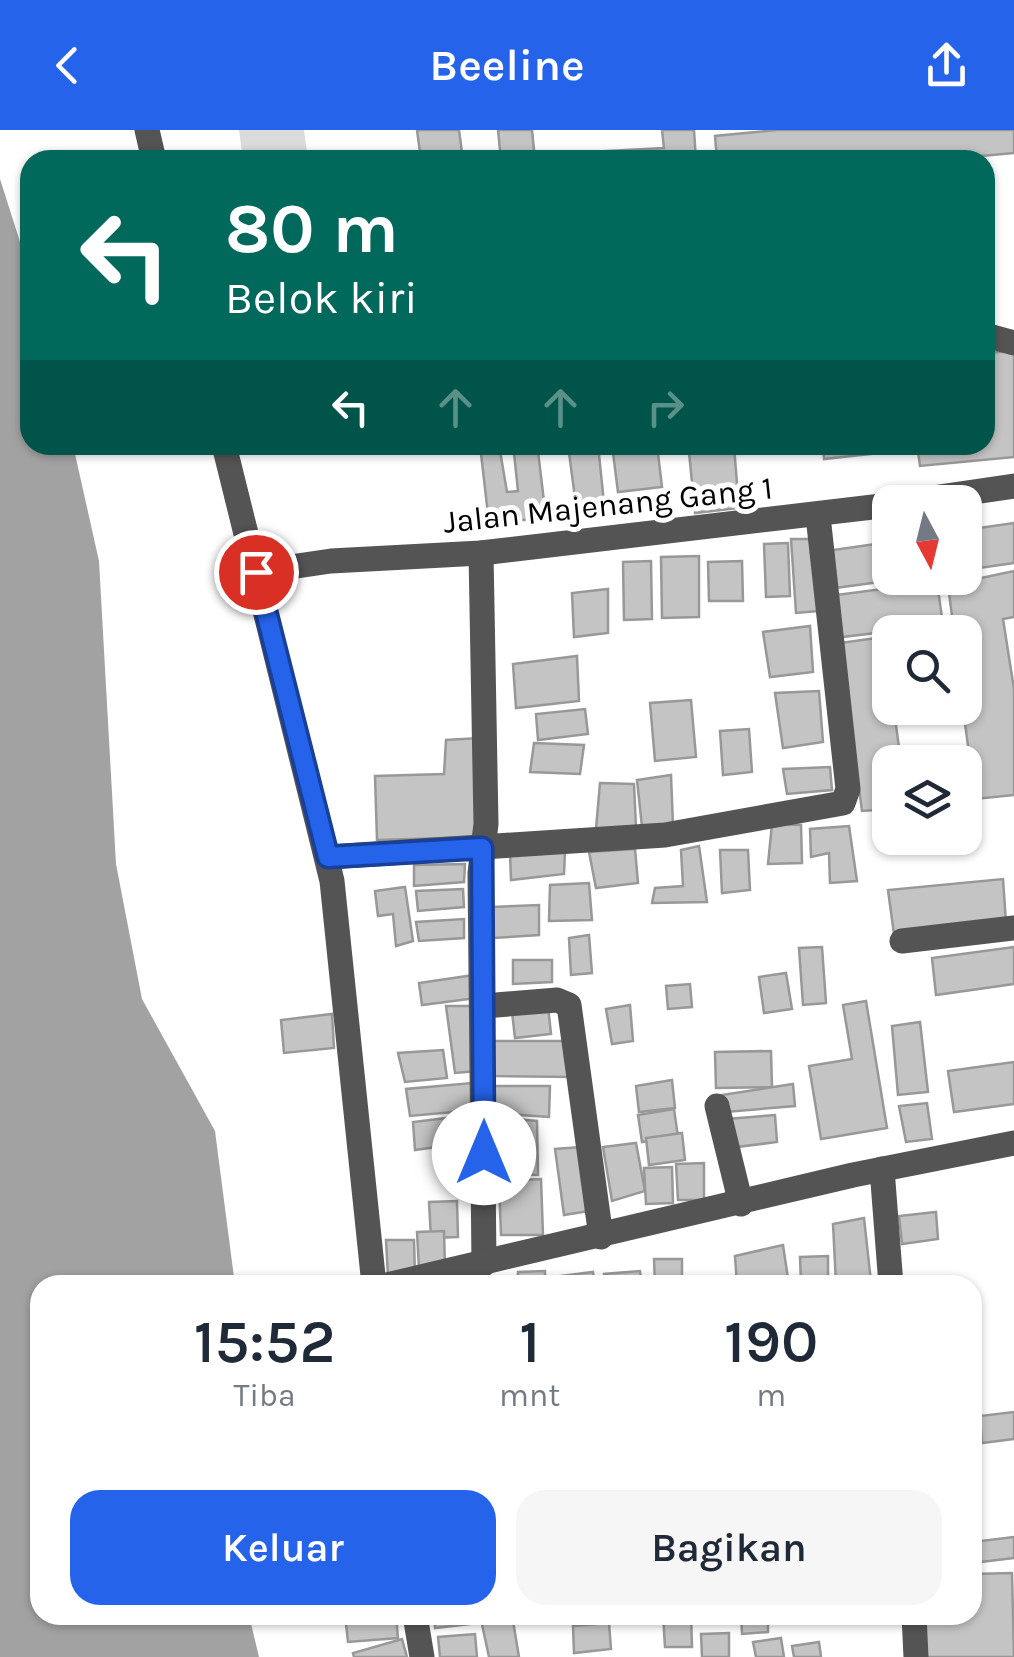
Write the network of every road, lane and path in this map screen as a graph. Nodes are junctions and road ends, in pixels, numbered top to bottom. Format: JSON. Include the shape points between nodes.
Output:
{"nodes":[{"id":1,"x":227,"y":455,"type":"edge"},
{"id":2,"x":1014,"y":486,"type":"edge"},
{"id":3,"x":982,"y":491,"type":"edge"},
{"id":4,"x":872,"y":508,"type":"edge"},
{"id":5,"x":818,"y":516,"type":"junction"},
{"id":6,"x":481,"y":554,"type":"junction"},
{"id":7,"x":256,"y":572,"type":"junction"},
{"id":8,"x":482,"y":848,"type":"junction"},
{"id":9,"x":328,"y":857,"type":"junction"},
{"id":10,"x":1014,"y":928,"type":"edge"},
{"id":11,"x":902,"y":941,"type":"dead end"},
{"id":12,"x":484,"y":1006,"type":"junction"},
{"id":13,"x":716,"y":1106,"type":"dead end"},
{"id":14,"x":1014,"y":1143,"type":"edge"},
{"id":15,"x":882,"y":1169,"type":"junction"},
{"id":16,"x":740,"y":1204,"type":"junction"},
{"id":17,"x":601,"y":1237,"type":"junction"},
{"id":18,"x":484,"y":1264,"type":"junction"},
{"id":19,"x":373,"y":1275,"type":"edge"},
{"id":20,"x":433,"y":1275,"type":"edge"},
{"id":21,"x":890,"y":1275,"type":"edge"},
{"id":22,"x":417,"y":1625,"type":"edge"},
{"id":23,"x":914,"y":1625,"type":"edge"},
{"id":24,"x":422,"y":1657,"type":"edge"},
{"id":25,"x":916,"y":1657,"type":"edge"}],
"edges":[{"from":1,"to":7,"type":"street"},
{"from":2,"to":3,"type":"street"},
{"from":4,"to":5,"type":"street","name":"Jalan Majenang Gang 1"},
{"from":5,"to":6,"type":"street","name":"Jalan Majenang Gang 1"},
{"from":5,"to":8,"type":"street","via":[[848,790],[842,803],[664,835]]},
{"from":6,"to":7,"type":"street","name":"Jalan Majenang Gang 1"},
{"from":6,"to":8,"type":"street"},
{"from":7,"to":9,"type":"street"},
{"from":8,"to":9,"type":"street"},
{"from":8,"to":12,"type":"street"},
{"from":9,"to":19,"type":"street"},
{"from":10,"to":11,"type":"street"},
{"from":12,"to":17,"type":"street","via":[[557,1000],[568,1005]]},
{"from":12,"to":18,"type":"street"},
{"from":13,"to":16,"type":"street"},
{"from":14,"to":15,"type":"street"},
{"from":15,"to":16,"type":"street"},
{"from":15,"to":21,"type":"street"},
{"from":16,"to":17,"type":"street"},
{"from":17,"to":18,"type":"street"},
{"from":18,"to":20,"type":"street"},
{"from":22,"to":24,"type":"street"},
{"from":23,"to":25,"type":"street"}]}
